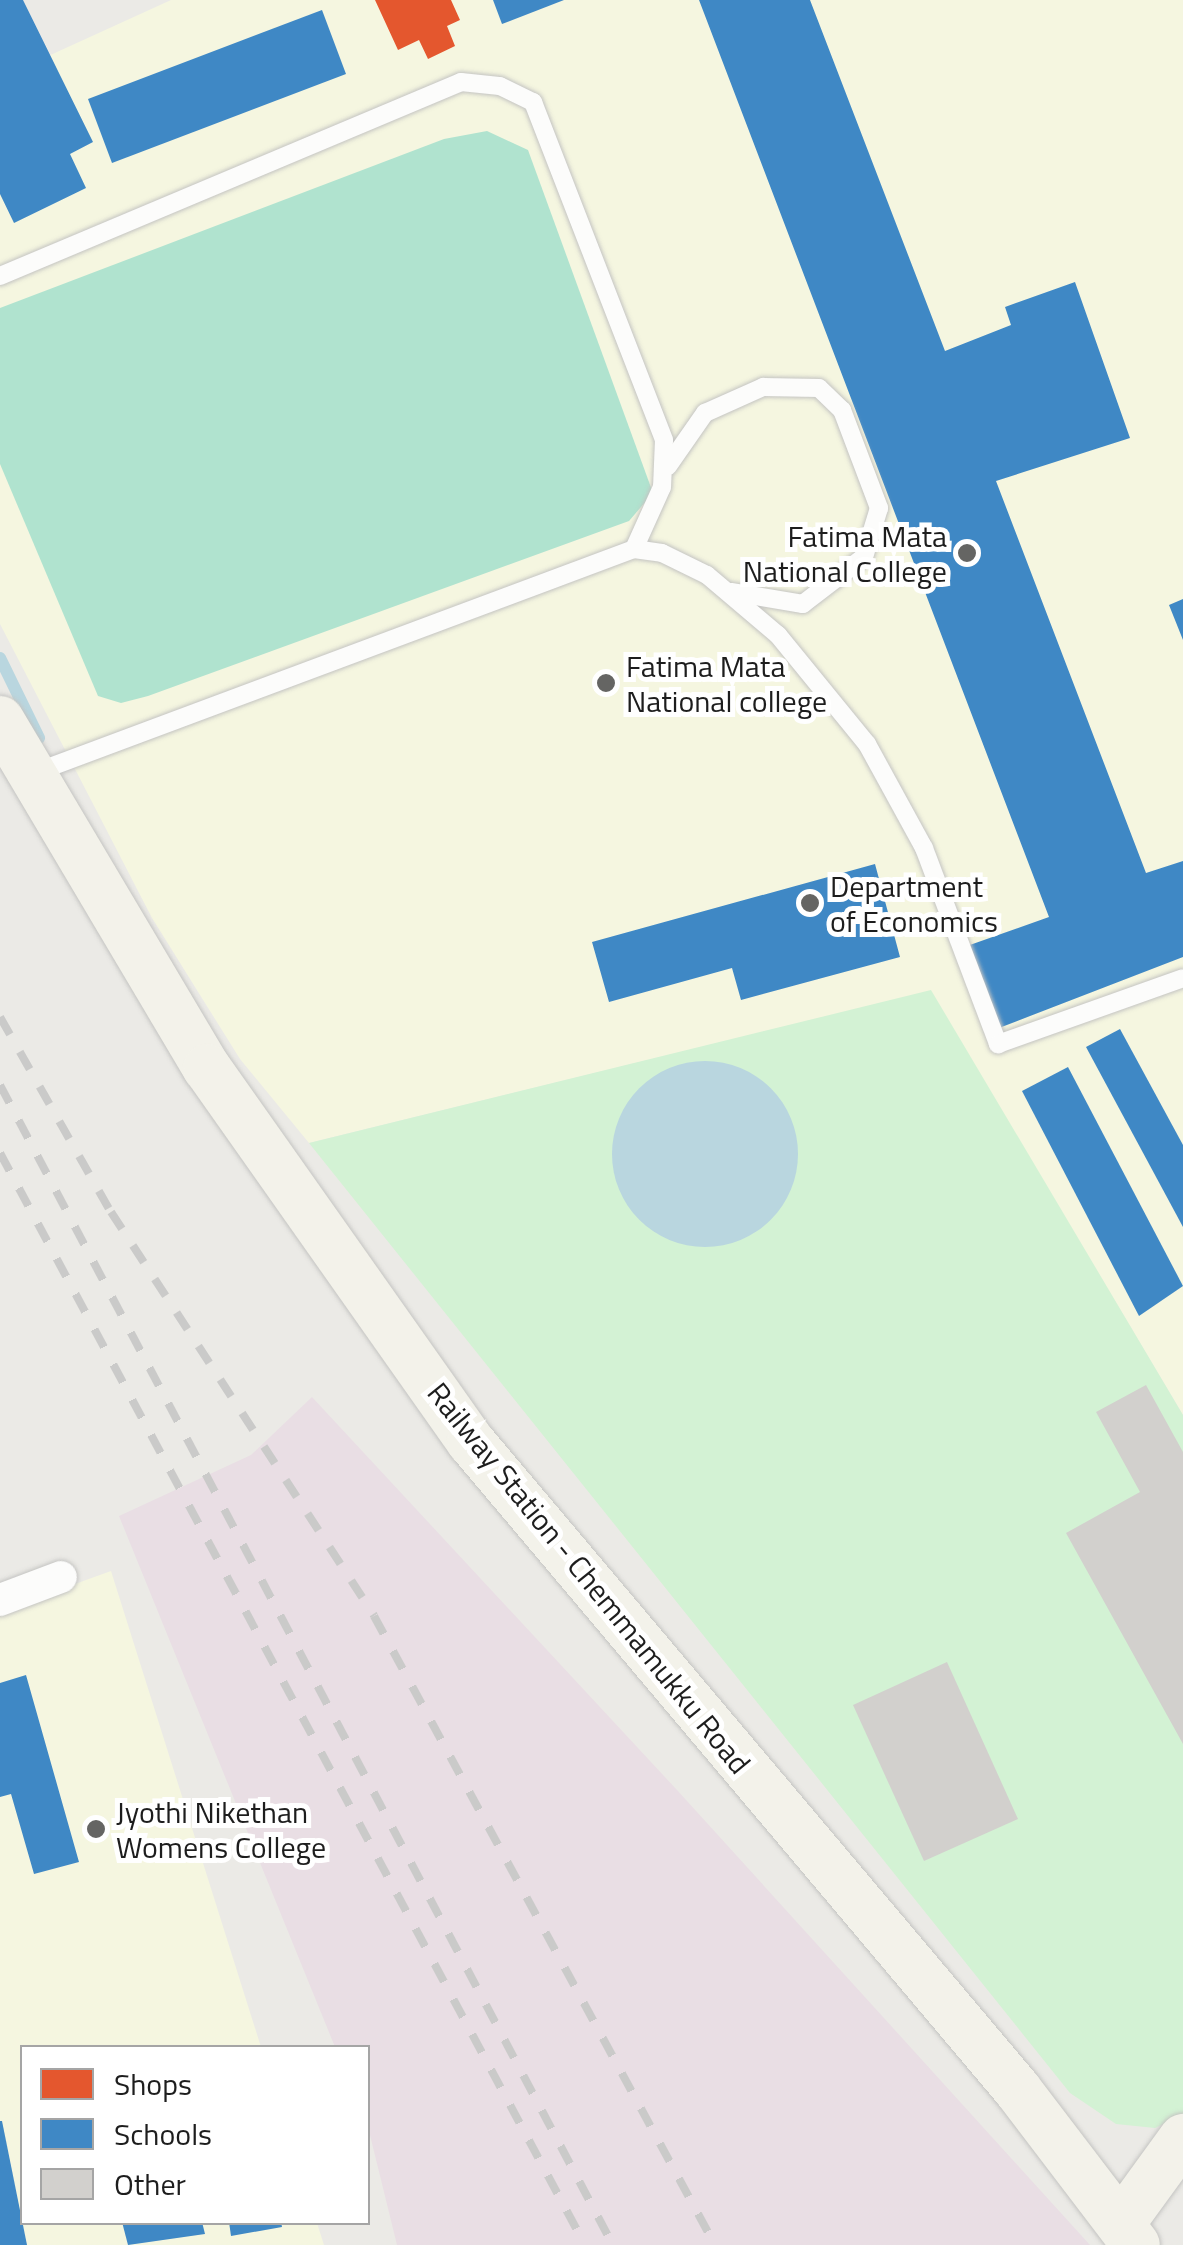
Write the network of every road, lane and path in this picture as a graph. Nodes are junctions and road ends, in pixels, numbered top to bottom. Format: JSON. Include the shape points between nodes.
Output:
{"nodes":[{"id":1,"x":0,"y":276,"type":"edge"},
{"id":2,"x":668,"y":466,"type":"junction"},
{"id":3,"x":634,"y":548,"type":"junction"},
{"id":4,"x":722,"y":590,"type":"junction"},
{"id":5,"x":0,"y":720,"type":"edge"},
{"id":6,"x":29,"y":775,"type":"junction"},
{"id":7,"x":1183,"y":978,"type":"edge"},
{"id":8,"x":62,"y":1577,"type":"dead end"},
{"id":9,"x":0,"y":1600,"type":"edge"},
{"id":10,"x":1183,"y":2138,"type":"edge"},
{"id":11,"x":1129,"y":2234,"type":"edge"}],
"edges":[{"from":1,"to":2,"type":"lane","via":[[460,82],[500,86],[533,102]]},
{"from":2,"to":3,"type":"lane"},
{"from":2,"to":4,"type":"lane","via":[[705,412],[763,387],[818,388],[842,410],[879,508],[864,557],[804,604]]},
{"from":3,"to":4,"type":"lane","via":[[688,562]]},
{"from":3,"to":6,"type":"lane"},
{"from":4,"to":7,"type":"lane","via":[[778,635],[898,790],[998,1044]]},
{"from":5,"to":6,"type":"main road","name":"Railway Station - Chemmamukku Road"},
{"from":6,"to":11,"type":"main road","name":"Railway Station - Chemmamukku Road","via":[[207,1068],[471,1442]]},
{"from":8,"to":9,"type":"street"},
{"from":10,"to":11,"type":"main road"}]}
